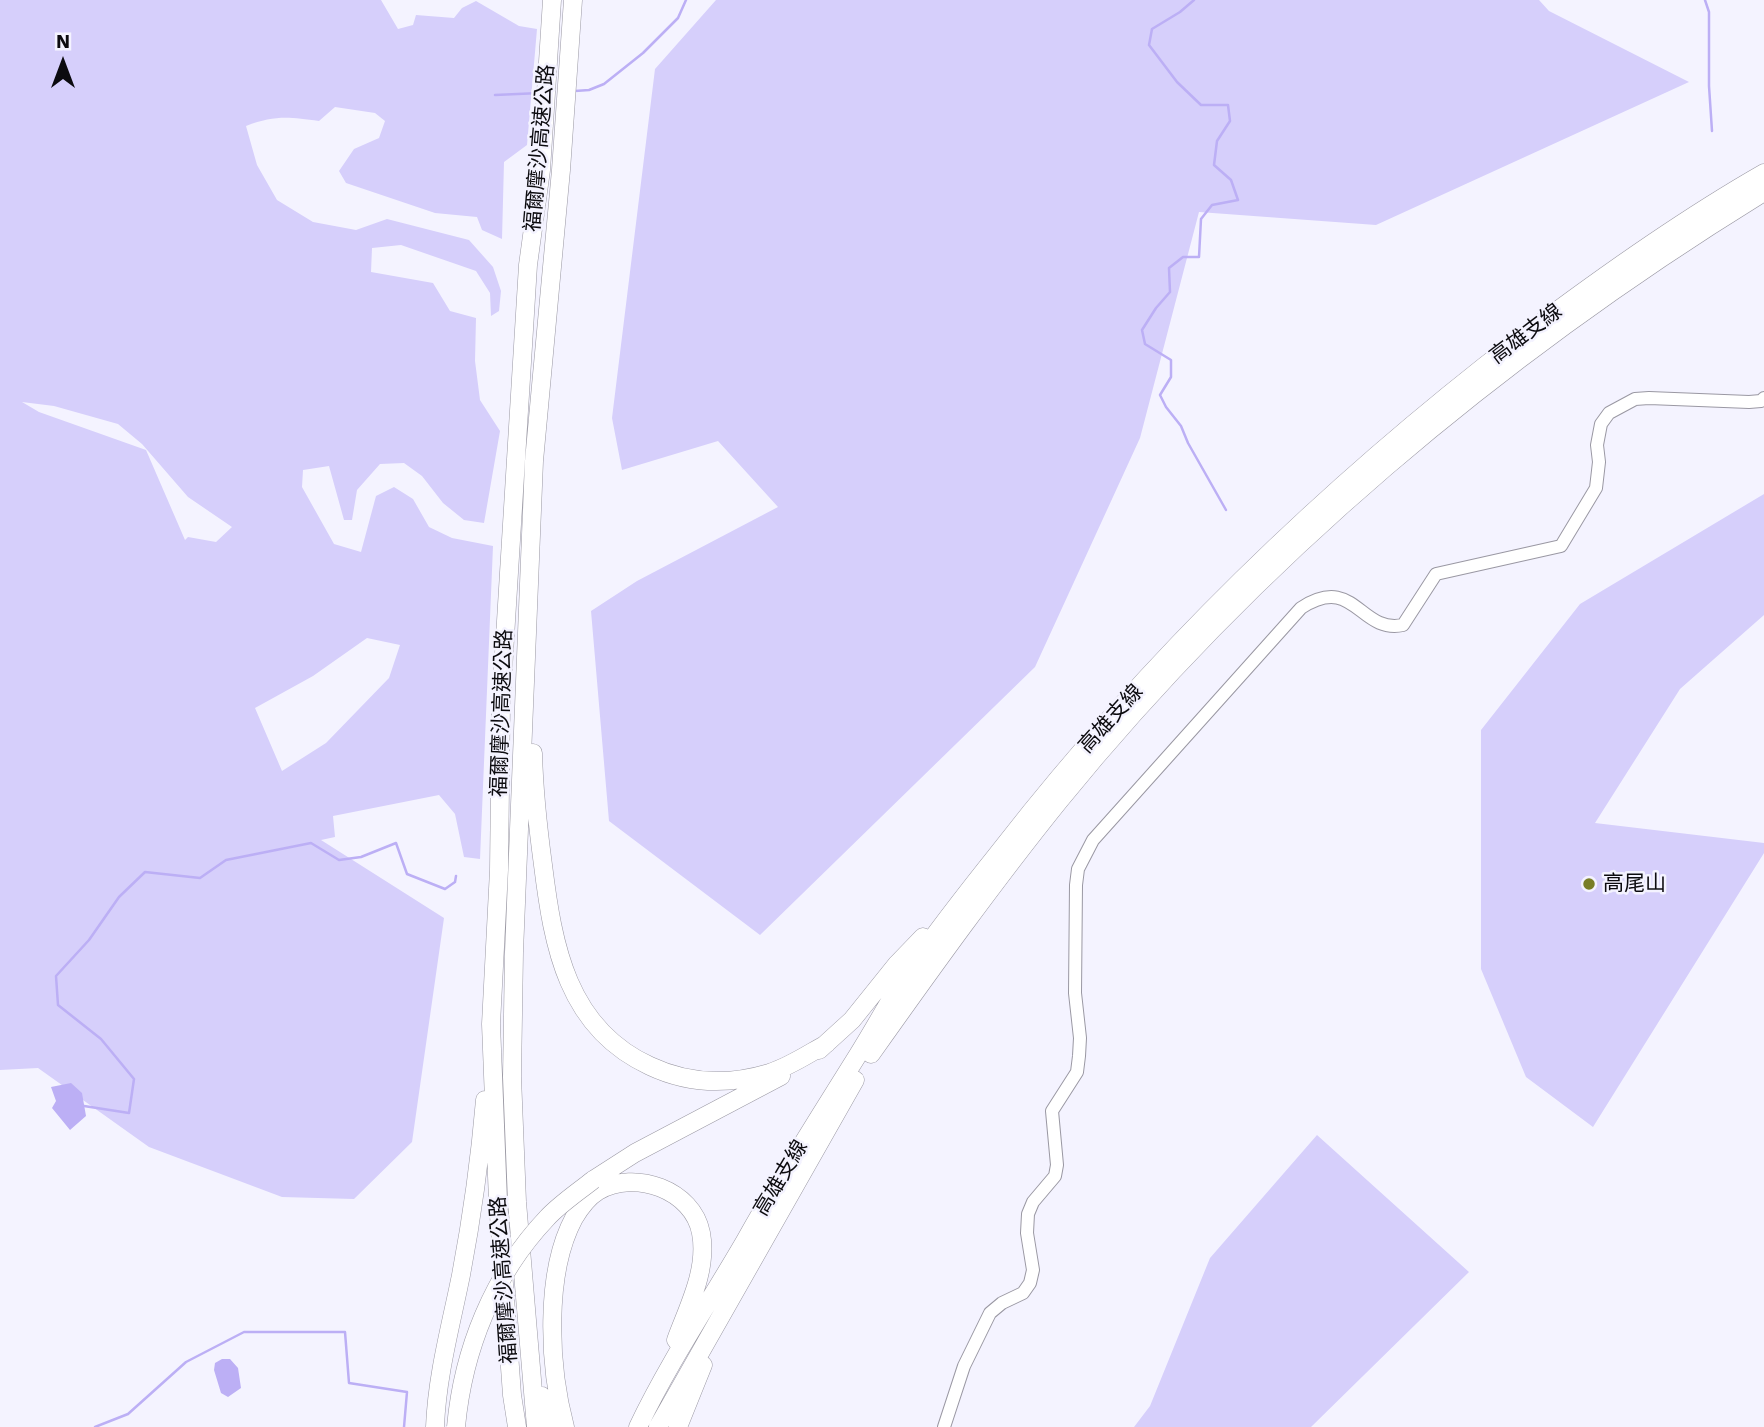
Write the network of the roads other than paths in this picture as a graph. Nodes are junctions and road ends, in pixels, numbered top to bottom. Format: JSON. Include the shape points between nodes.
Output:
{"nodes":[{"id":1,"x":552,"y":0,"type":"edge"},
{"id":2,"x":573,"y":0,"type":"edge"},
{"id":3,"x":1764,"y":173,"type":"edge"},
{"id":4,"x":1764,"y":192,"type":"edge"},
{"id":5,"x":1764,"y":398,"type":"edge"},
{"id":6,"x":525,"y":702,"type":"junction"},
{"id":7,"x":967,"y":893,"type":"junction"},
{"id":8,"x":491,"y":1024,"type":"junction"},
{"id":9,"x":826,"y":1045,"type":"junction"},
{"id":10,"x":738,"y":1282,"type":"junction"},
{"id":11,"x":529,"y":1355,"type":"junction"},
{"id":12,"x":660,"y":1382,"type":"junction"},
{"id":13,"x":646,"y":1424,"type":"edge"},
{"id":14,"x":435,"y":1427,"type":"edge"},
{"id":15,"x":456,"y":1427,"type":"edge"},
{"id":16,"x":517,"y":1427,"type":"edge"},
{"id":17,"x":536,"y":1427,"type":"edge"},
{"id":18,"x":549,"y":1427,"type":"edge"},
{"id":19,"x":565,"y":1427,"type":"edge"},
{"id":20,"x":678,"y":1427,"type":"edge"},
{"id":21,"x":944,"y":1427,"type":"edge"}],
"edges":[{"from":1,"to":8,"type":"highway","name":"福爾摩沙高速公路","via":[[541,170],[528,265],[502,674]]},
{"from":2,"to":6,"type":"highway","name":"福爾摩沙高速公路","via":[[534,461]]},
{"from":3,"to":7,"type":"highway","name":"高雄支線","via":[[1562,307],[1432,408],[1351,479],[1219,601],[1097,732]]},
{"from":4,"to":10,"type":"highway","name":"高雄支線","via":[[1671,250],[1520,358],[1329,517],[1215,627],[1059,800],[954,938],[866,1061]]},
{"from":5,"to":21,"type":"street","via":[[1749,402],[1642,398],[1609,413],[1601,424],[1597,445],[1596,488],[1561,546],[1436,574],[1403,625],[1382,625],[1337,597],[1325,596],[1301,608],[1093,840],[1078,869],[1076,886],[1077,1072],[1052,1111],[1055,1176],[1028,1214],[1030,1283],[1023,1293],[990,1313],[979,1331]]},
{"from":6,"to":9,"type":"highway","via":[[548,911],[563,970],[589,1020],[641,1062],[693,1080],[748,1079]]},
{"from":6,"to":11,"type":"highway","name":"福爾摩沙高速公路","via":[[512,1077]]},
{"from":7,"to":9,"type":"highway"},
{"from":7,"to":12,"type":"highway","name":"高雄支線","via":[[905,976]]},
{"from":8,"to":14,"type":"highway","via":[[479,1165],[444,1352]]},
{"from":8,"to":16,"type":"highway","name":"福爾摩沙高速公路","via":[[498,1201]]},
{"from":9,"to":15,"type":"highway","bridge":true,"via":[[790,1071],[635,1153],[549,1216],[520,1249],[495,1290],[463,1378]]},
{"from":10,"to":13,"type":"highway","name":"高雄支線"},
{"from":10,"to":20,"type":"highway","via":[[738,1297]]},
{"from":11,"to":17,"type":"highway","name":"福爾摩沙高速公路"},
{"from":11,"to":18,"type":"highway"},
{"from":12,"to":13,"type":"highway","name":"高雄支線"},
{"from":12,"to":19,"type":"highway","via":[[701,1271],[701,1232],[688,1206],[667,1189],[645,1183],[618,1184],[600,1189],[582,1207],[564,1238],[558,1264],[552,1342]]}]}
